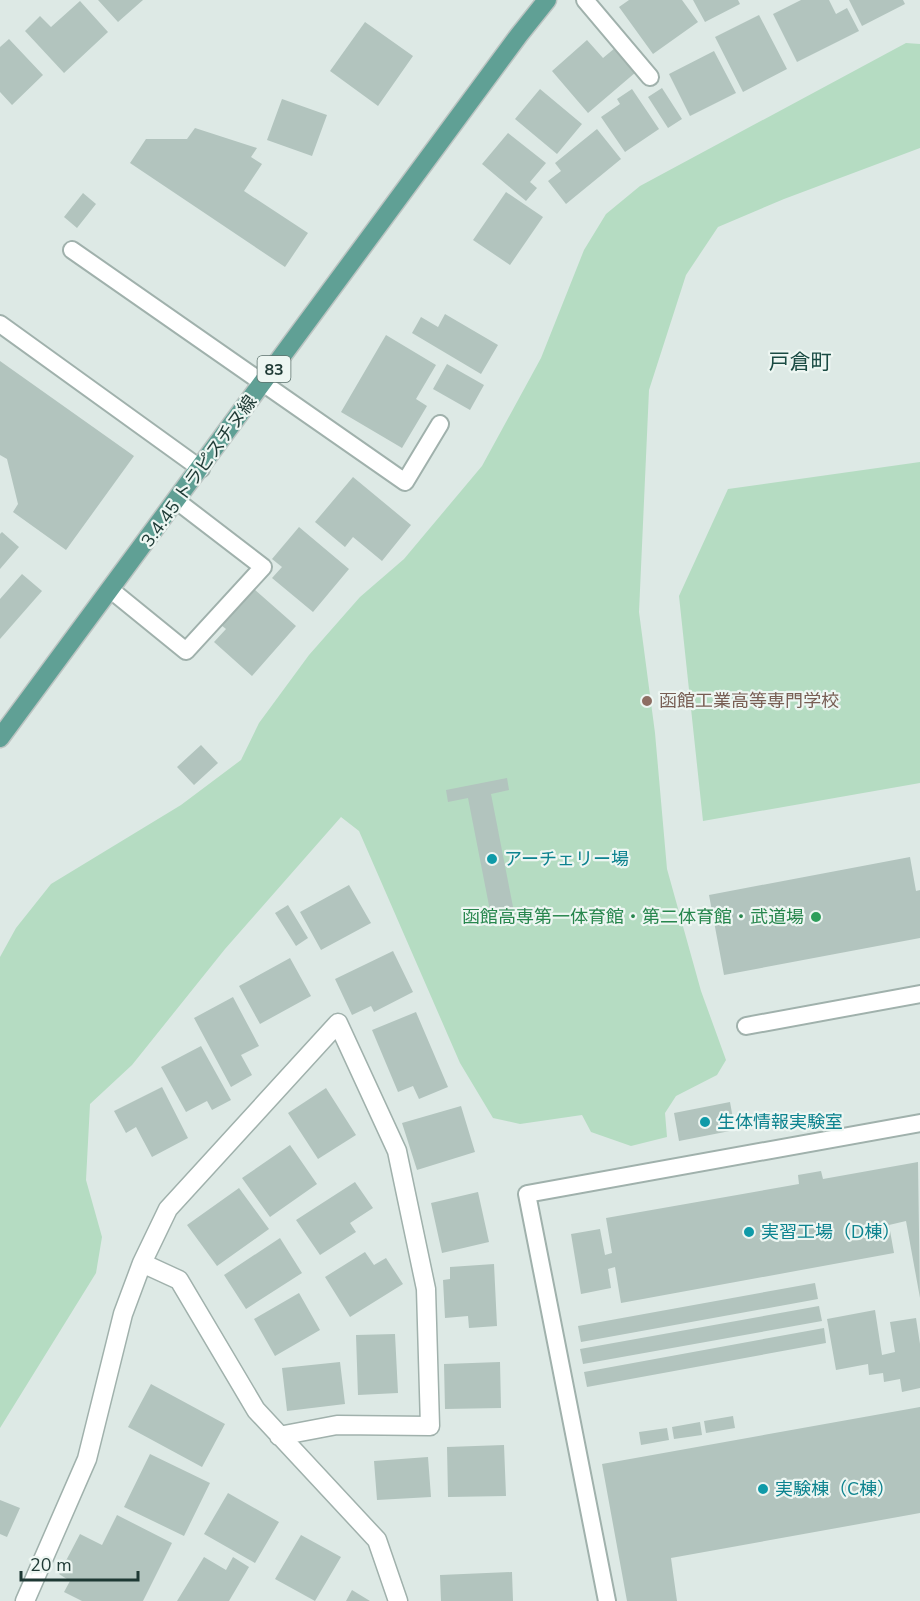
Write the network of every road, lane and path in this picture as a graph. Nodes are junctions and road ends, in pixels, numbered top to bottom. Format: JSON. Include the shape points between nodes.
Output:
{"nodes":[{"id":1,"x":547,"y":0,"type":"edge"},
{"id":2,"x":585,"y":0,"type":"edge"},
{"id":3,"x":650,"y":76,"type":"dead end"},
{"id":4,"x":72,"y":250,"type":"dead end"},
{"id":5,"x":0,"y":324,"type":"edge"},
{"id":6,"x":264,"y":382,"type":"junction"},
{"id":7,"x":440,"y":424,"type":"dead end"},
{"id":8,"x":201,"y":469,"type":"junction"},
{"id":9,"x":177,"y":501,"type":"junction"},
{"id":10,"x":111,"y":590,"type":"junction"},
{"id":11,"x":0,"y":738,"type":"edge"},
{"id":12,"x":920,"y":994,"type":"edge"},
{"id":13,"x":746,"y":1026,"type":"dead end"},
{"id":14,"x":920,"y":1123,"type":"edge"},
{"id":15,"x":142,"y":1263,"type":"junction"},
{"id":16,"x":279,"y":1436,"type":"junction"},
{"id":17,"x":28,"y":1600,"type":"edge"},
{"id":18,"x":398,"y":1601,"type":"edge"},
{"id":19,"x":607,"y":1601,"type":"edge"}],
"edges":[{"from":1,"to":6,"type":"main road","name":"3.4.45 トラピスチヌ線","number":"83"},
{"from":2,"to":3,"type":"lane"},
{"from":4,"to":6,"type":"lane"},
{"from":5,"to":8,"type":"lane"},
{"from":6,"to":7,"type":"lane","via":[[405,482]]},
{"from":6,"to":8,"type":"main road","name":"3.4.45 トラピスチヌ線","number":"83"},
{"from":8,"to":9,"type":"main road","name":"3.4.45 トラピスチヌ線","number":"83"},
{"from":9,"to":10,"type":"main road","name":"3.4.45 トラピスチヌ線","number":"83"},
{"from":9,"to":10,"type":"lane","via":[[263,567],[186,651]]},
{"from":10,"to":11,"type":"main road","name":"3.4.45 トラピスチヌ線","number":"83"},
{"from":12,"to":13,"type":"lane"},
{"from":14,"to":19,"type":"lane","via":[[527,1194]]},
{"from":15,"to":16,"type":"street","via":[[179,1280],[256,1410]]},
{"from":15,"to":16,"type":"street","via":[[168,1209],[338,1023],[397,1151],[426,1289],[430,1426],[337,1425]]},
{"from":15,"to":17,"type":"street","via":[[123,1314],[87,1460]]},
{"from":16,"to":18,"type":"street","via":[[377,1540]]}]}
